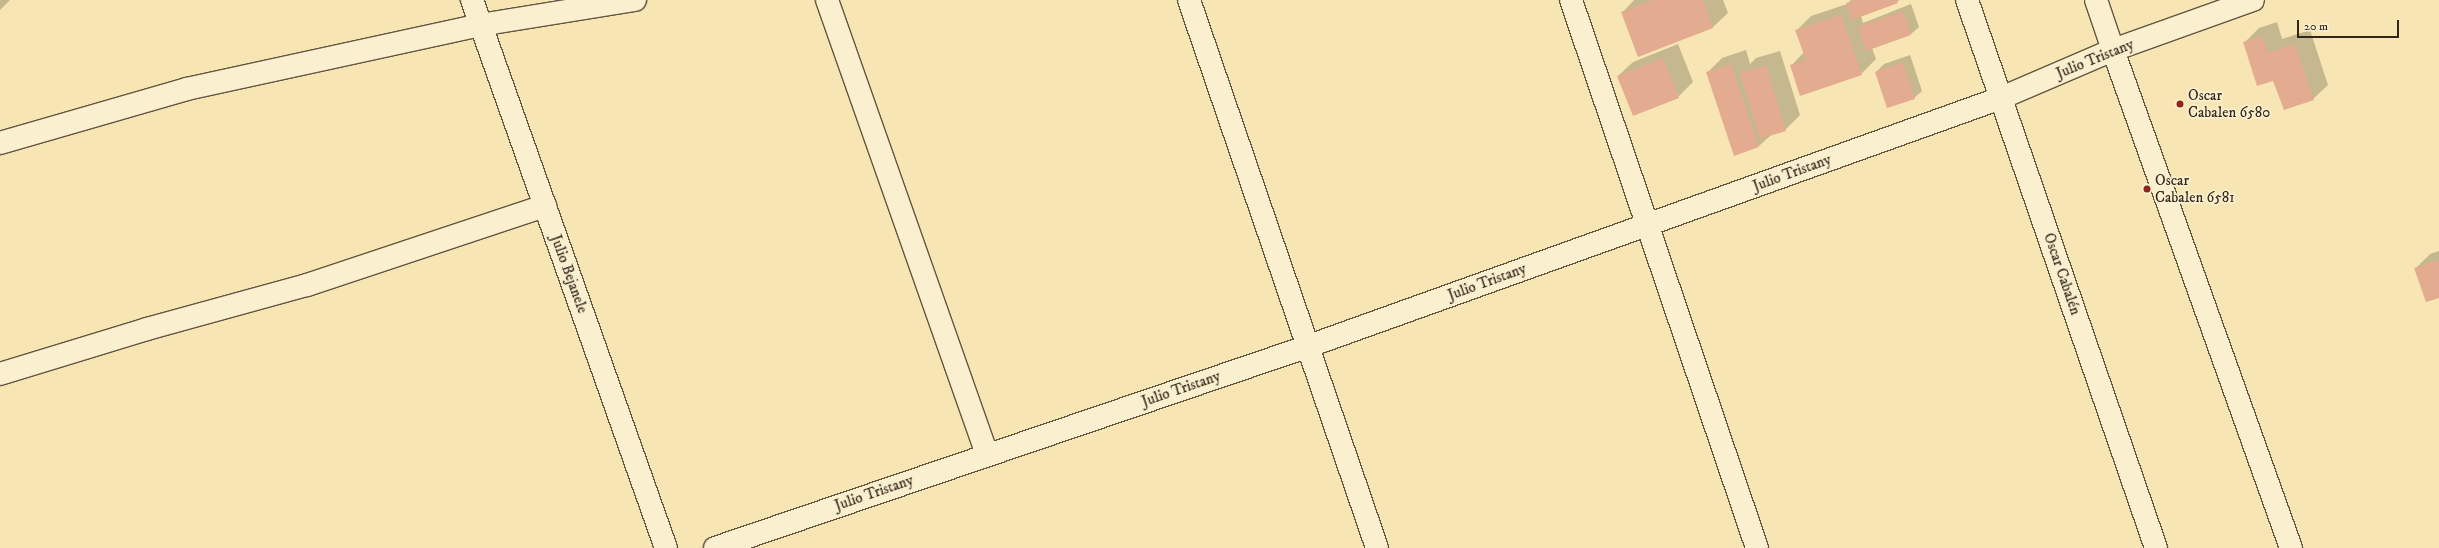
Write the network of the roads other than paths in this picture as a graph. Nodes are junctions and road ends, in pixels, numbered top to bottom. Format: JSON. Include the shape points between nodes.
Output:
{"nodes":[{"id":1,"x":472,"y":0,"type":"edge"},
{"id":2,"x":634,"y":0,"type":"edge"},
{"id":3,"x":827,"y":0,"type":"edge"},
{"id":4,"x":1189,"y":0,"type":"edge"},
{"id":5,"x":1571,"y":0,"type":"edge"},
{"id":6,"x":1967,"y":0,"type":"edge"},
{"id":7,"x":2096,"y":0,"type":"edge"},
{"id":8,"x":2253,"y":0,"type":"edge"},
{"id":9,"x":480,"y":25,"type":"junction"},
{"id":10,"x":2113,"y":50,"type":"junction"},
{"id":11,"x":2001,"y":98,"type":"junction"},
{"id":12,"x":0,"y":143,"type":"edge"},
{"id":13,"x":545,"y":206,"type":"junction"},
{"id":14,"x":1648,"y":224,"type":"junction"},
{"id":15,"x":1309,"y":346,"type":"junction"},
{"id":16,"x":0,"y":374,"type":"edge"},
{"id":17,"x":986,"y":454,"type":"junction"},
{"id":18,"x":666,"y":548,"type":"edge"},
{"id":19,"x":715,"y":548,"type":"edge"},
{"id":20,"x":1377,"y":548,"type":"edge"},
{"id":21,"x":1757,"y":548,"type":"edge"},
{"id":22,"x":2156,"y":548,"type":"edge"},
{"id":23,"x":2291,"y":548,"type":"edge"}],
"edges":[{"from":1,"to":9,"type":"street","name":"Julio Bejanele"},
{"from":2,"to":9,"type":"street"},
{"from":3,"to":17,"type":"street"},
{"from":4,"to":15,"type":"street"},
{"from":5,"to":14,"type":"street"},
{"from":6,"to":11,"type":"street","name":"Oscar Cabalén"},
{"from":7,"to":10,"type":"street"},
{"from":8,"to":10,"type":"street","name":"Julio Tristany"},
{"from":9,"to":12,"type":"street","via":[[187,89]]},
{"from":9,"to":13,"type":"street","name":"Julio Bejanele"},
{"from":10,"to":11,"type":"street","name":"Julio Tristany"},
{"from":10,"to":23,"type":"street"},
{"from":11,"to":14,"type":"street","name":"Julio Tristany"},
{"from":11,"to":22,"type":"street","name":"Oscar Cabalén"},
{"from":13,"to":16,"type":"street","via":[[307,285],[147,329]]},
{"from":13,"to":18,"type":"street","name":"Julio Bejanele"},
{"from":14,"to":15,"type":"street","name":"Julio Tristany"},
{"from":14,"to":21,"type":"street"},
{"from":15,"to":17,"type":"street","name":"Julio Tristany"},
{"from":15,"to":20,"type":"street"},
{"from":17,"to":19,"type":"street","name":"Julio Tristany"}]}
